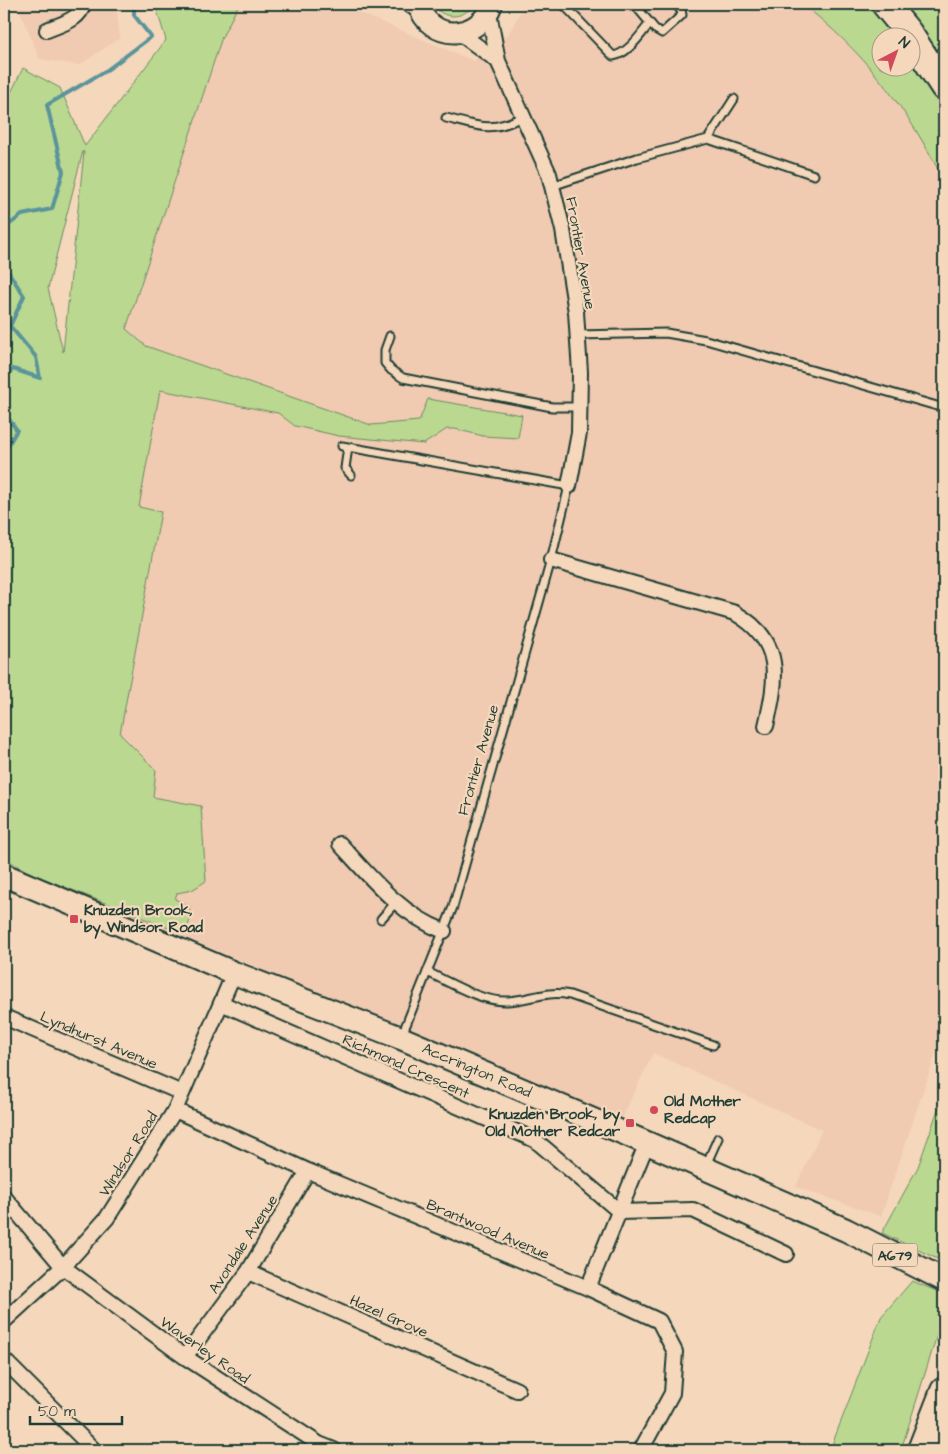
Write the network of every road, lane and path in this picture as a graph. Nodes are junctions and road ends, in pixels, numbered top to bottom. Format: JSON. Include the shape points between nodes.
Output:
{"nodes":[{"id":1,"x":83,"y":4,"type":"edge"},
{"id":2,"x":402,"y":4,"type":"edge"},
{"id":3,"x":563,"y":4,"type":"edge"},
{"id":4,"x":634,"y":4,"type":"edge"},
{"id":5,"x":676,"y":4,"type":"edge"},
{"id":6,"x":885,"y":4,"type":"edge"},
{"id":7,"x":490,"y":8,"type":"edge"},
{"id":8,"x":422,"y":12,"type":"edge"},
{"id":9,"x":650,"y":24,"type":"junction"},
{"id":10,"x":47,"y":30,"type":"dead end"},
{"id":11,"x":458,"y":32,"type":"junction"},
{"id":12,"x":498,"y":60,"type":"junction"},
{"id":13,"x":944,"y":87,"type":"edge"},
{"id":14,"x":734,"y":99,"type":"dead end"},
{"id":15,"x":523,"y":116,"type":"junction"},
{"id":16,"x":446,"y":118,"type":"dead end"},
{"id":17,"x":708,"y":139,"type":"junction"},
{"id":18,"x":814,"y":175,"type":"dead end"},
{"id":19,"x":552,"y":186,"type":"junction"},
{"id":20,"x":577,"y":335,"type":"junction"},
{"id":21,"x":390,"y":336,"type":"dead end"},
{"id":22,"x":579,"y":407,"type":"junction"},
{"id":23,"x":944,"y":408,"type":"edge"},
{"id":24,"x":351,"y":475,"type":"dead end"},
{"id":25,"x":570,"y":486,"type":"junction"},
{"id":26,"x":551,"y":560,"type":"junction"},
{"id":27,"x":766,"y":726,"type":"dead end"},
{"id":28,"x":340,"y":844,"type":"dead end"},
{"id":29,"x":4,"y":875,"type":"edge"},
{"id":30,"x":396,"y":902,"type":"junction"},
{"id":31,"x":381,"y":919,"type":"dead end"},
{"id":32,"x":444,"y":931,"type":"junction"},
{"id":33,"x":428,"y":972,"type":"junction"},
{"id":34,"x":234,"y":973,"type":"junction"},
{"id":35,"x":221,"y":1004,"type":"junction"},
{"id":36,"x":4,"y":1017,"type":"edge"},
{"id":37,"x":401,"y":1038,"type":"junction"},
{"id":38,"x":713,"y":1045,"type":"dead end"},
{"id":39,"x":182,"y":1093,"type":"junction"},
{"id":40,"x":175,"y":1110,"type":"junction"},
{"id":41,"x":718,"y":1138,"type":"dead end"},
{"id":42,"x":647,"y":1143,"type":"junction"},
{"id":43,"x":704,"y":1168,"type":"junction"},
{"id":44,"x":308,"y":1171,"type":"junction"},
{"id":45,"x":4,"y":1197,"type":"edge"},
{"id":46,"x":620,"y":1212,"type":"junction"},
{"id":47,"x":786,"y":1254,"type":"dead end"},
{"id":48,"x":63,"y":1267,"type":"junction"},
{"id":49,"x":248,"y":1272,"type":"junction"},
{"id":50,"x":944,"y":1280,"type":"edge"},
{"id":51,"x":588,"y":1288,"type":"junction"},
{"id":52,"x":4,"y":1321,"type":"edge"},
{"id":53,"x":185,"y":1357,"type":"junction"},
{"id":54,"x":4,"y":1360,"type":"edge"},
{"id":55,"x":517,"y":1390,"type":"dead end"},
{"id":56,"x":944,"y":1392,"type":"edge"},
{"id":57,"x":318,"y":1447,"type":"edge"},
{"id":58,"x":94,"y":1450,"type":"edge"},
{"id":59,"x":334,"y":1450,"type":"edge"},
{"id":60,"x":641,"y":1450,"type":"edge"},
{"id":61,"x":921,"y":1450,"type":"edge"}],
"edges":[{"from":1,"to":10,"type":"street","via":[[74,19]]},
{"from":2,"to":8,"type":"lane"},
{"from":3,"to":9,"type":"lane","via":[[613,56],[633,43]]},
{"from":4,"to":9,"type":"lane"},
{"from":5,"to":9,"type":"lane","via":[[682,15],[667,30],[662,33]]},
{"from":6,"to":13,"type":"highway","via":[[908,32]]},
{"from":7,"to":11,"type":"street","via":[[476,26]]},
{"from":7,"to":12,"type":"street","name":"Frontier Avenue"},
{"from":8,"to":11,"type":"street","via":[[435,27]]},
{"from":11,"to":12,"type":"street"},
{"from":12,"to":15,"type":"street","name":"Frontier Avenue"},
{"from":14,"to":17,"type":"lane"},
{"from":15,"to":16,"type":"lane","via":[[505,126],[487,128]]},
{"from":15,"to":19,"type":"street","name":"Frontier Avenue"},
{"from":17,"to":18,"type":"lane"},
{"from":17,"to":19,"type":"lane"},
{"from":19,"to":20,"type":"street","name":"Frontier Avenue","via":[[563,230]]},
{"from":20,"to":22,"type":"street","name":"Frontier Avenue"},
{"from":20,"to":23,"type":"lane","via":[[666,334],[706,340]]},
{"from":21,"to":22,"type":"lane","via":[[385,363],[403,378],[552,407]]},
{"from":22,"to":25,"type":"street","name":"Frontier Avenue","via":[[579,433]]},
{"from":24,"to":25,"type":"lane","via":[[345,468],[345,446]]},
{"from":25,"to":26,"type":"lane","name":"Frontier Avenue"},
{"from":26,"to":27,"type":"street","via":[[735,613],[746,620],[764,638],[772,656],[776,682]]},
{"from":26,"to":32,"type":"lane","name":"Frontier Avenue"},
{"from":28,"to":30,"type":"street"},
{"from":29,"to":34,"type":"main road","name":"Accrington Road","number":"A679"},
{"from":30,"to":31,"type":"lane"},
{"from":30,"to":32,"type":"street","via":[[417,918]]},
{"from":32,"to":33,"type":"lane","name":"Frontier Avenue"},
{"from":33,"to":37,"type":"lane","name":"Frontier Avenue"},
{"from":33,"to":38,"type":"lane","via":[[494,999],[507,1001],[555,992],[570,995]]},
{"from":34,"to":35,"type":"street","name":"Windsor Road"},
{"from":34,"to":37,"type":"main road","name":"Accrington Road","number":"A679"},
{"from":35,"to":39,"type":"street","name":"Windsor Road"},
{"from":35,"to":46,"type":"street","name":"Richmond Crescent","via":[[535,1140]]},
{"from":36,"to":39,"type":"street","name":"Lyndhurst Avenue"},
{"from":37,"to":42,"type":"main road","name":"Accrington Road","number":"A679"},
{"from":39,"to":40,"type":"street","name":"Windsor Road"},
{"from":40,"to":44,"type":"street","name":"Brantwood Avenue"},
{"from":40,"to":48,"type":"street","name":"Windsor Road","via":[[107,1218]]},
{"from":41,"to":43,"type":"lane"},
{"from":42,"to":43,"type":"main road","name":"Accrington Road","number":"A679"},
{"from":42,"to":46,"type":"street"},
{"from":43,"to":50,"type":"main road","name":"Accrington Road","number":"A679","via":[[846,1230]]},
{"from":44,"to":49,"type":"street","name":"Avondale Avenue"},
{"from":44,"to":51,"type":"street","name":"Brantwood Avenue"},
{"from":45,"to":48,"type":"street"},
{"from":46,"to":47,"type":"street","via":[[693,1210]]},
{"from":46,"to":51,"type":"street"},
{"from":48,"to":52,"type":"street","name":"Windsor Road"},
{"from":48,"to":53,"type":"street","name":"Waverley Road"},
{"from":49,"to":53,"type":"street","name":"Avondale Avenue"},
{"from":49,"to":55,"type":"street","name":"Hazel Grove"},
{"from":51,"to":60,"type":"street","name":"Brantwood Avenue","via":[[659,1321],[675,1352],[672,1393]]},
{"from":53,"to":57,"type":"street","name":"Waverley Road"},
{"from":54,"to":58,"type":"street"},
{"from":56,"to":61,"type":"highway"},
{"from":57,"to":59,"type":"street","name":"Waverley Road"}]}
